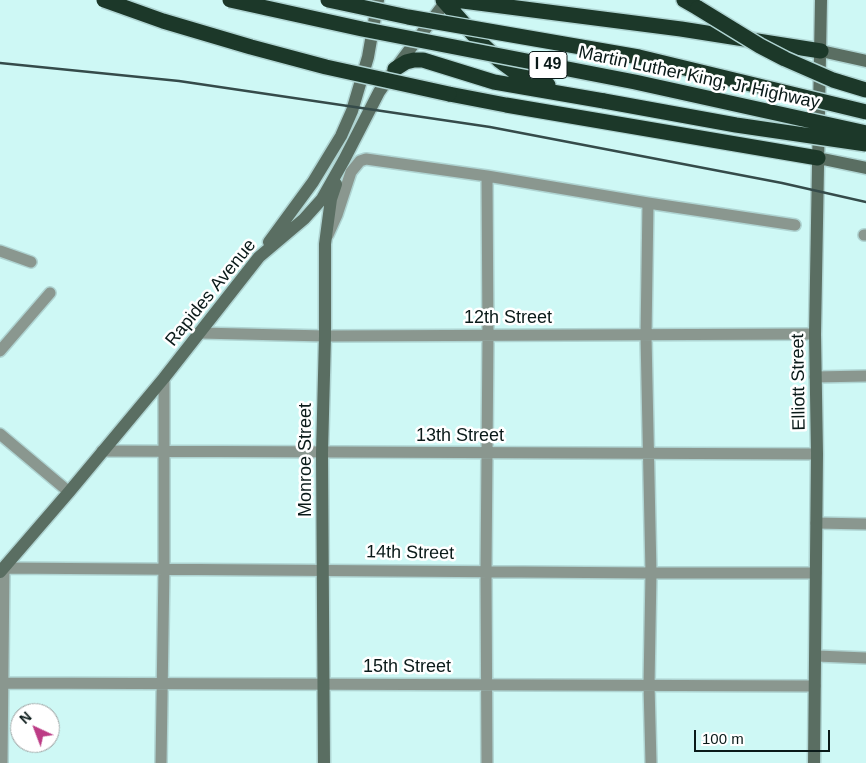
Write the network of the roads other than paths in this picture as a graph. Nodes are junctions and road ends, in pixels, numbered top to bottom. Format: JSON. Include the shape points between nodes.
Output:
{"nodes":[{"id":1,"x":104,"y":0,"type":"edge"},
{"id":2,"x":230,"y":0,"type":"edge"},
{"id":3,"x":328,"y":0,"type":"edge"},
{"id":4,"x":378,"y":0,"type":"edge"},
{"id":5,"x":684,"y":0,"type":"edge"},
{"id":6,"x":821,"y":0,"type":"edge"},
{"id":7,"x":448,"y":1,"type":"edge"},
{"id":8,"x":821,"y":51,"type":"junction"},
{"id":9,"x":866,"y":61,"type":"edge"},
{"id":10,"x":395,"y":69,"type":"junction"},
{"id":11,"x":866,"y":90,"type":"edge"},
{"id":12,"x":578,"y":97,"type":"junction"},
{"id":13,"x":866,"y":112,"type":"edge"},
{"id":14,"x":866,"y":133,"type":"edge"},
{"id":15,"x":866,"y":144,"type":"edge"},
{"id":16,"x":818,"y":158,"type":"junction"},
{"id":17,"x":344,"y":160,"type":"junction"},
{"id":18,"x":866,"y":168,"type":"edge"},
{"id":19,"x":486,"y":176,"type":"junction"},
{"id":20,"x":648,"y":203,"type":"junction"},
{"id":21,"x":795,"y":225,"type":"dead end"},
{"id":22,"x":325,"y":244,"type":"junction"},
{"id":23,"x":0,"y":251,"type":"edge"},
{"id":24,"x":258,"y":256,"type":"junction"},
{"id":25,"x":31,"y":262,"type":"dead end"},
{"id":26,"x":50,"y":293,"type":"dead end"},
{"id":27,"x":200,"y":333,"type":"junction"},
{"id":28,"x":815,"y":334,"type":"junction"},
{"id":29,"x":325,"y":336,"type":"junction"},
{"id":30,"x":488,"y":336,"type":"junction"},
{"id":31,"x":646,"y":336,"type":"junction"},
{"id":32,"x":0,"y":351,"type":"edge"},
{"id":33,"x":866,"y":376,"type":"edge"},
{"id":34,"x":816,"y":377,"type":"junction"},
{"id":35,"x":164,"y":378,"type":"junction"},
{"id":36,"x":0,"y":434,"type":"edge"},
{"id":37,"x":102,"y":451,"type":"junction"},
{"id":38,"x":164,"y":451,"type":"junction"},
{"id":39,"x":322,"y":453,"type":"junction"},
{"id":40,"x":487,"y":454,"type":"junction"},
{"id":41,"x":817,"y":454,"type":"junction"},
{"id":42,"x":648,"y":455,"type":"junction"},
{"id":43,"x":69,"y":492,"type":"junction"},
{"id":44,"x":816,"y":523,"type":"junction"},
{"id":45,"x":866,"y":524,"type":"edge"},
{"id":46,"x":164,"y":568,"type":"junction"},
{"id":47,"x":2,"y":570,"type":"edge"},
{"id":48,"x":324,"y":570,"type":"junction"},
{"id":49,"x":486,"y":571,"type":"junction"},
{"id":50,"x":651,"y":573,"type":"junction"},
{"id":51,"x":816,"y":573,"type":"junction"},
{"id":52,"x":816,"y":656,"type":"junction"},
{"id":53,"x":866,"y":658,"type":"edge"},
{"id":54,"x":1,"y":683,"type":"edge"},
{"id":55,"x":163,"y":684,"type":"junction"},
{"id":56,"x":324,"y":684,"type":"junction"},
{"id":57,"x":486,"y":685,"type":"junction"},
{"id":58,"x":649,"y":685,"type":"junction"},
{"id":59,"x":815,"y":686,"type":"junction"},
{"id":60,"x":2,"y":763,"type":"edge"},
{"id":61,"x":161,"y":763,"type":"edge"},
{"id":62,"x":324,"y":763,"type":"edge"},
{"id":63,"x":487,"y":763,"type":"edge"},
{"id":64,"x":651,"y":763,"type":"edge"},
{"id":65,"x":814,"y":763,"type":"edge"}],
"edges":[{"from":1,"to":16,"type":"highway","bridge":true,"via":[[163,21],[326,67],[506,105]]},
{"from":2,"to":14,"type":"highway","name":"Martin Luther King, Jr Highway","number":"I 49","bridge":true,"via":[[635,82]]},
{"from":3,"to":13,"type":"highway","name":"Martin Luther King, Jr Highway","number":"I 49","bridge":true,"via":[[639,57]]},
{"from":4,"to":24,"type":"main road","via":[[368,57],[341,136],[314,182]]},
{"from":5,"to":11,"type":"highway","bridge":true,"via":[[794,63]]},
{"from":6,"to":8,"type":"main road","name":"Elliott Street"},
{"from":7,"to":8,"type":"highway","via":[[506,6]]},
{"from":7,"to":10,"type":"main road","name":"Rapides Avenue"},
{"from":7,"to":12,"type":"highway","via":[[480,42],[500,61],[515,72]]},
{"from":8,"to":9,"type":"main road"},
{"from":8,"to":16,"type":"main road","name":"Elliott Street"},
{"from":10,"to":12,"type":"highway","via":[[406,62],[423,60],[494,82]]},
{"from":10,"to":17,"type":"main road","name":"Rapides Avenue","via":[[369,110]]},
{"from":12,"to":15,"type":"highway","bridge":true},
{"from":16,"to":18,"type":"main road"},
{"from":16,"to":28,"type":"main road","name":"Elliott Street"},
{"from":17,"to":22,"type":"main road","name":"Monroe Street","via":[[332,199]]},
{"from":17,"to":24,"type":"main road","name":"Rapides Avenue","via":[[322,199],[304,219]]},
{"from":19,"to":20,"type":"street"},
{"from":19,"to":22,"type":"street","via":[[374,159],[360,161],[351,172]]},
{"from":19,"to":30,"type":"street"},
{"from":20,"to":21,"type":"street"},
{"from":20,"to":31,"type":"street"},
{"from":22,"to":29,"type":"main road","name":"Monroe Street"},
{"from":23,"to":25,"type":"street"},
{"from":24,"to":27,"type":"main road","name":"Rapides Avenue"},
{"from":26,"to":32,"type":"street"},
{"from":27,"to":29,"type":"street","name":"12th Street"},
{"from":27,"to":35,"type":"main road","name":"Rapides Avenue"},
{"from":28,"to":31,"type":"street","name":"12th Street"},
{"from":28,"to":34,"type":"main road","name":"Elliott Street"},
{"from":29,"to":30,"type":"street","name":"12th Street"},
{"from":29,"to":39,"type":"main road","name":"Monroe Street"},
{"from":30,"to":31,"type":"street","name":"12th Street"},
{"from":30,"to":40,"type":"street"},
{"from":31,"to":42,"type":"street"},
{"from":33,"to":34,"type":"street"},
{"from":34,"to":41,"type":"main road","name":"Elliott Street"},
{"from":35,"to":37,"type":"main road","name":"Rapides Avenue"},
{"from":35,"to":38,"type":"street"},
{"from":36,"to":43,"type":"street"},
{"from":37,"to":38,"type":"street","name":"13th Street"},
{"from":37,"to":43,"type":"main road","name":"Rapides Avenue"},
{"from":38,"to":39,"type":"street","name":"13th Street"},
{"from":38,"to":46,"type":"street"},
{"from":39,"to":40,"type":"street","name":"13th Street"},
{"from":39,"to":48,"type":"main road","name":"Monroe Street"},
{"from":40,"to":42,"type":"street","name":"13th Street"},
{"from":40,"to":49,"type":"street"},
{"from":41,"to":42,"type":"street","name":"13th Street"},
{"from":41,"to":44,"type":"main road","name":"Elliott Street"},
{"from":42,"to":50,"type":"street"},
{"from":43,"to":47,"type":"main road","name":"Rapides Avenue"},
{"from":44,"to":45,"type":"street"},
{"from":44,"to":51,"type":"main road","name":"Elliott Street"},
{"from":46,"to":47,"type":"street","name":"14th Street"},
{"from":46,"to":48,"type":"street","name":"14th Street"},
{"from":46,"to":55,"type":"street"},
{"from":47,"to":54,"type":"street"},
{"from":48,"to":49,"type":"street","name":"14th Street"},
{"from":48,"to":56,"type":"main road","name":"Monroe Street"},
{"from":49,"to":50,"type":"street","name":"14th Street"},
{"from":49,"to":57,"type":"street"},
{"from":50,"to":51,"type":"street","name":"14th Street"},
{"from":50,"to":58,"type":"street"},
{"from":51,"to":52,"type":"main road","name":"Elliott Street"},
{"from":52,"to":53,"type":"street"},
{"from":52,"to":59,"type":"main road","name":"Elliott Street"},
{"from":54,"to":55,"type":"street","name":"15th Street"},
{"from":54,"to":60,"type":"street"},
{"from":55,"to":56,"type":"street","name":"15th Street"},
{"from":55,"to":61,"type":"street"},
{"from":56,"to":57,"type":"street","name":"15th Street"},
{"from":56,"to":62,"type":"main road","name":"Monroe Street"},
{"from":57,"to":58,"type":"street","name":"15th Street"},
{"from":57,"to":63,"type":"street"},
{"from":58,"to":59,"type":"street","name":"15th Street"},
{"from":58,"to":64,"type":"street"},
{"from":59,"to":65,"type":"main road","name":"Elliott Street"}]}
